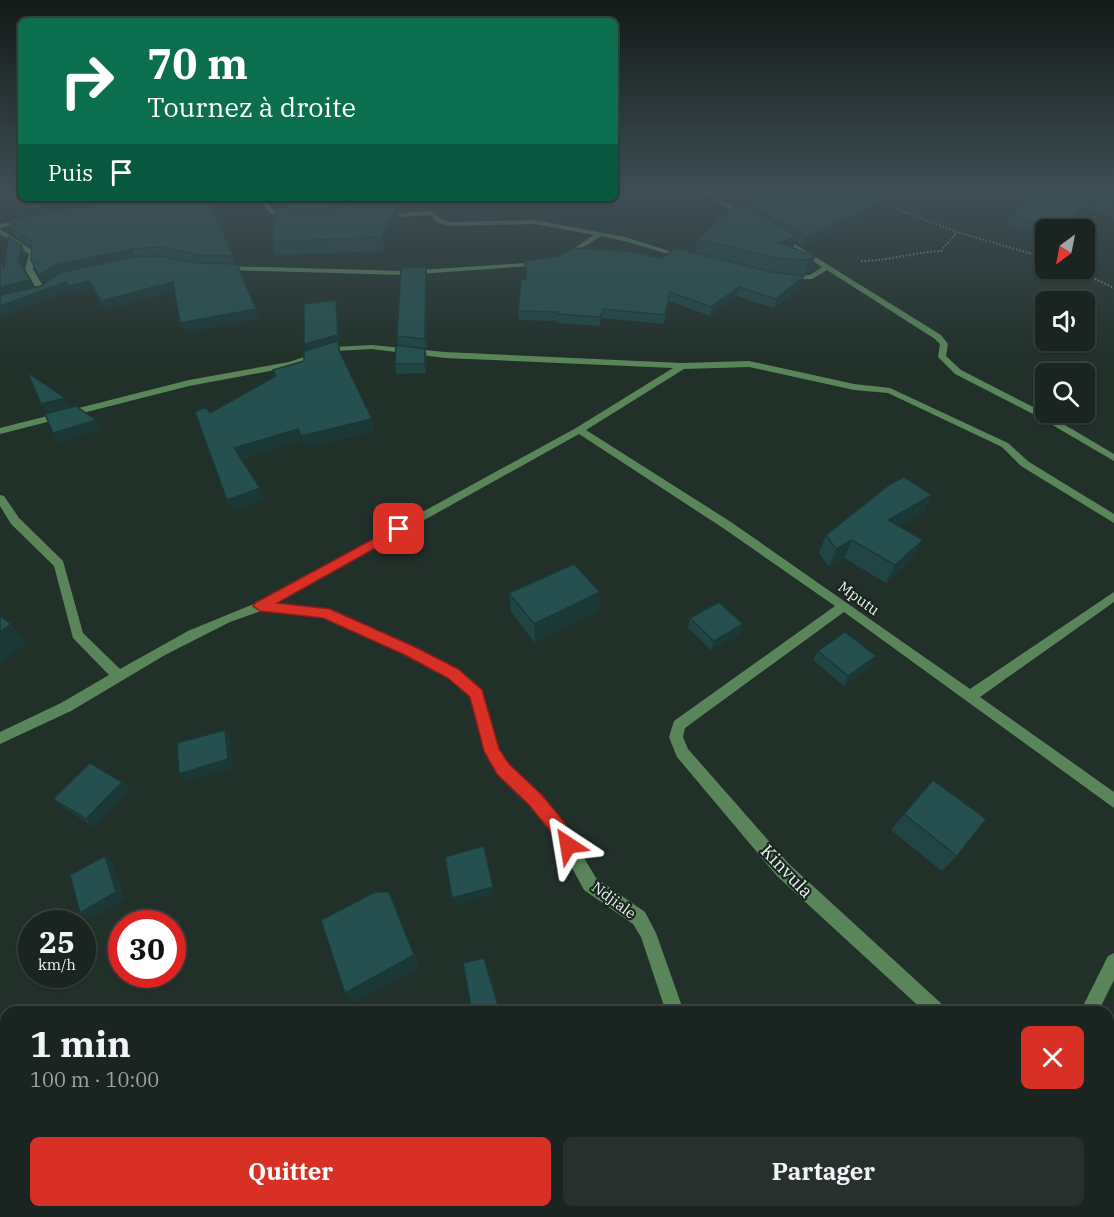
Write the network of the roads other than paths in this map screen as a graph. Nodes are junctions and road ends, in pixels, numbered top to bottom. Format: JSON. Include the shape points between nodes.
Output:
{"nodes":[{"id":1,"x":24,"y":247,"type":"edge"},
{"id":2,"x":579,"y":247,"type":"edge"},
{"id":3,"x":648,"y":247,"type":"edge"},
{"id":4,"x":796,"y":247,"type":"edge"},
{"id":5,"x":698,"y":260,"type":"edge"},
{"id":6,"x":826,"y":264,"type":"junction"},
{"id":7,"x":215,"y":268,"type":"edge"},
{"id":8,"x":783,"y":278,"type":"edge"},
{"id":9,"x":51,"y":285,"type":"edge"},
{"id":10,"x":42,"y":291,"type":"junction"},
{"id":11,"x":33,"y":294,"type":"edge"},
{"id":12,"x":682,"y":366,"type":"junction"},
{"id":13,"x":579,"y":430,"type":"junction"},
{"id":14,"x":0,"y":431,"type":"edge"},
{"id":15,"x":1114,"y":458,"type":"edge"},
{"id":16,"x":0,"y":498,"type":"edge"},
{"id":17,"x":1114,"y":519,"type":"edge"},
{"id":18,"x":1114,"y":596,"type":"edge"},
{"id":19,"x":260,"y":606,"type":"junction"},
{"id":20,"x":844,"y":606,"type":"junction"},
{"id":21,"x":118,"y":676,"type":"junction"},
{"id":22,"x":969,"y":697,"type":"junction"},
{"id":23,"x":0,"y":738,"type":"edge"},
{"id":24,"x":1114,"y":801,"type":"edge"},
{"id":25,"x":1114,"y":962,"type":"edge"},
{"id":26,"x":673,"y":1006,"type":"edge"},
{"id":27,"x":931,"y":1006,"type":"edge"},
{"id":28,"x":1092,"y":1006,"type":"edge"}],
"edges":[{"from":1,"to":10,"type":"street","via":[[33,253],[29,269]]},
{"from":2,"to":7,"type":"street","via":[[553,262],[417,273]]},
{"from":3,"to":5,"type":"street"},
{"from":4,"to":6,"type":"street"},
{"from":6,"to":8,"type":"street","via":[[812,277]]},
{"from":6,"to":15,"type":"street","via":[[938,337],[944,344],[944,362],[958,372]]},
{"from":9,"to":10,"type":"street"},
{"from":10,"to":11,"type":"street"},
{"from":12,"to":13,"type":"street"},
{"from":12,"to":14,"type":"street","via":[[445,355],[372,347],[334,349],[291,364],[189,383]]},
{"from":12,"to":17,"type":"street","via":[[749,364],[890,391],[1005,446],[1025,464]]},
{"from":13,"to":19,"type":"street"},
{"from":13,"to":20,"type":"street","name":"Mputu"},
{"from":16,"to":21,"type":"street","via":[[15,520],[59,564],[77,635]]},
{"from":18,"to":22,"type":"street"},
{"from":19,"to":21,"type":"street","via":[[173,643]]},
{"from":19,"to":26,"type":"street","name":"Ndjiale","via":[[325,613],[419,655],[453,674],[477,694],[492,751],[503,769],[558,828],[590,884],[639,918]]},
{"from":20,"to":22,"type":"street","name":"Mputu"},
{"from":20,"to":27,"type":"street","name":"Kinvula","via":[[676,731],[682,753],[783,870]]},
{"from":21,"to":23,"type":"street","via":[[38,722]]},
{"from":22,"to":24,"type":"street","name":"Mputu"},
{"from":25,"to":28,"type":"street"}]}
